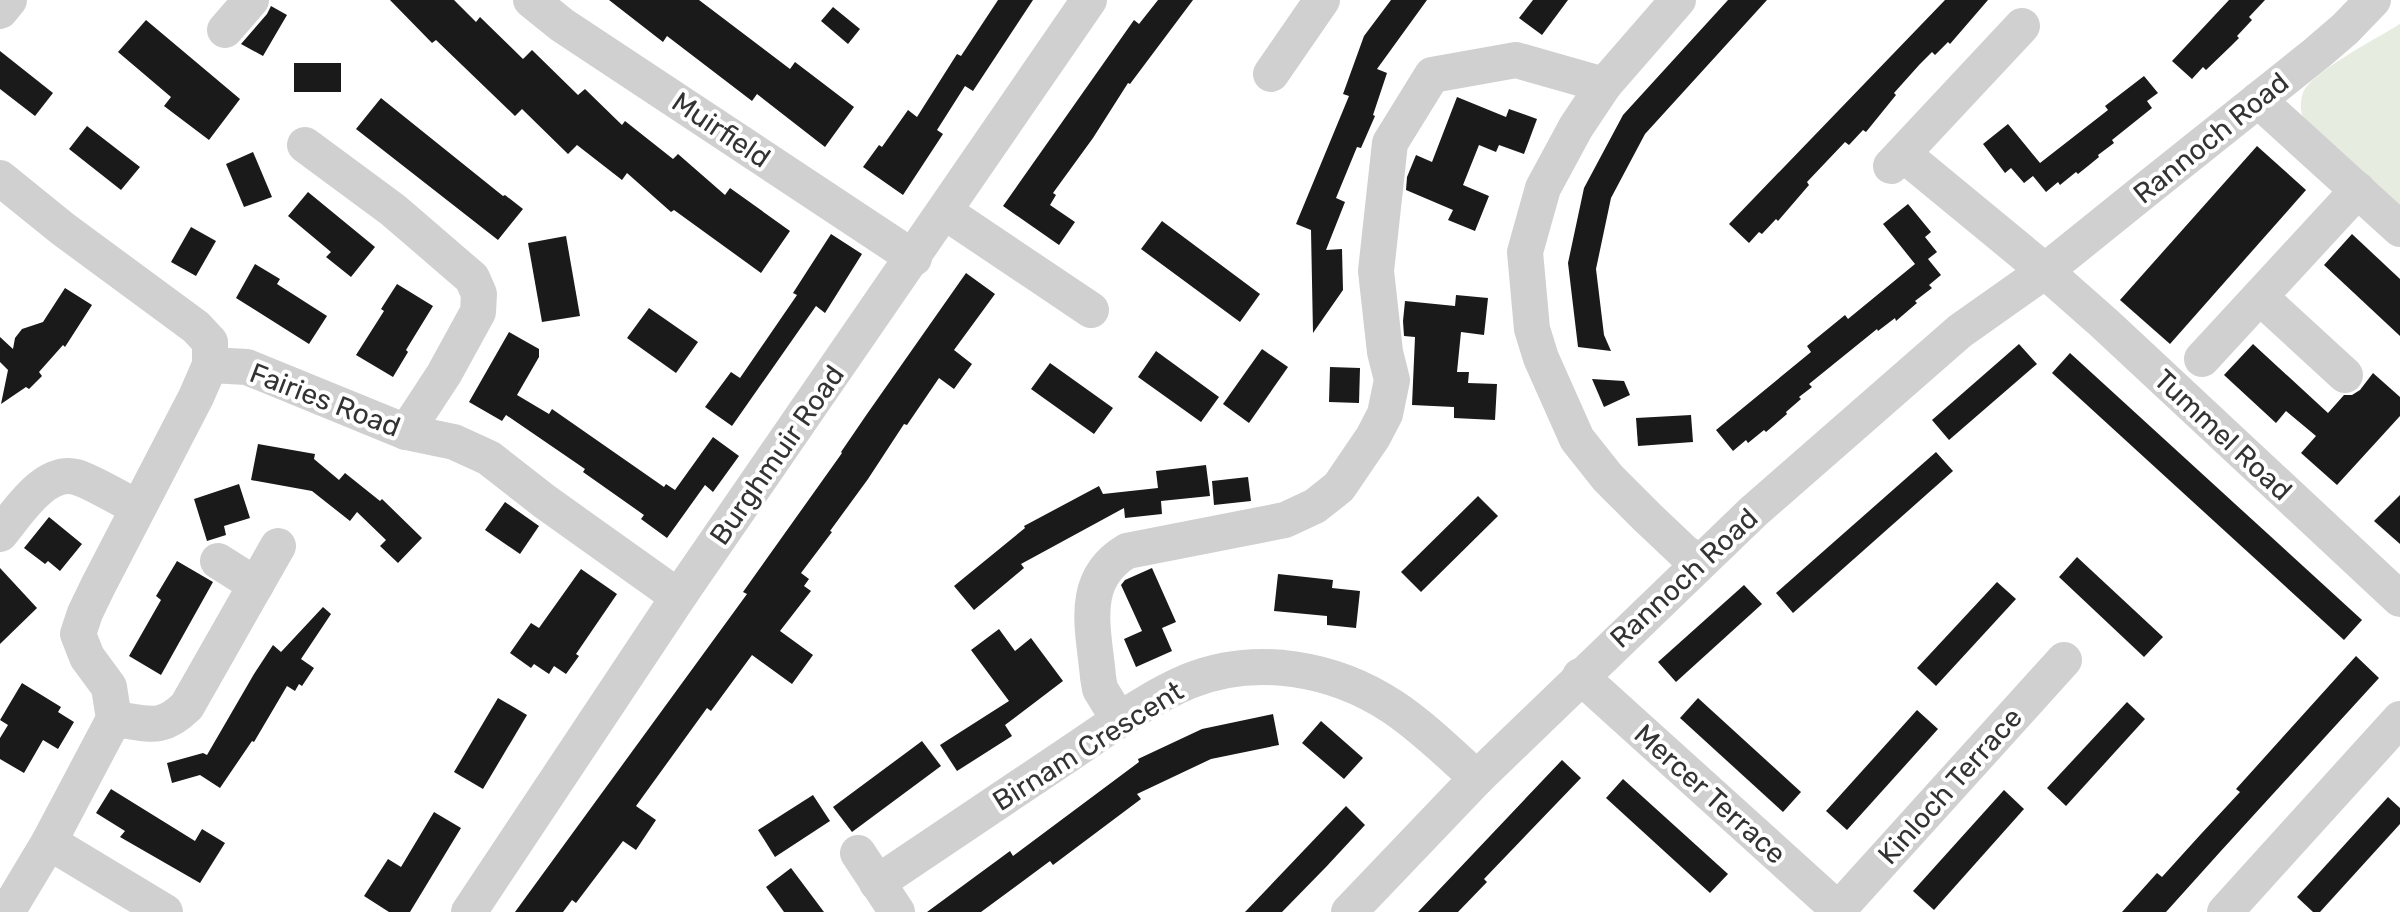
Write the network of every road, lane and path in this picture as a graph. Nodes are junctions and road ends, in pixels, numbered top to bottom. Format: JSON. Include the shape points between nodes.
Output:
{"nodes":[{"id":1,"x":9,"y":0,"type":"edge"},
{"id":2,"x":251,"y":0,"type":"edge"},
{"id":3,"x":531,"y":0,"type":"edge"},
{"id":4,"x":1089,"y":0,"type":"edge"},
{"id":5,"x":1322,"y":0,"type":"edge"},
{"id":6,"x":1678,"y":0,"type":"edge"},
{"id":7,"x":2373,"y":0,"type":"edge"},
{"id":8,"x":0,"y":11,"type":"edge"},
{"id":9,"x":2022,"y":26,"type":"dead end"},
{"id":10,"x":225,"y":30,"type":"dead end"},
{"id":11,"x":1271,"y":74,"type":"dead end"},
{"id":12,"x":1604,"y":85,"type":"junction"},
{"id":13,"x":2258,"y":100,"type":"junction"},
{"id":14,"x":305,"y":145,"type":"dead end"},
{"id":15,"x":0,"y":178,"type":"edge"},
{"id":16,"x":2358,"y":190,"type":"junction"},
{"id":17,"x":945,"y":212,"type":"junction"},
{"id":18,"x":2400,"y":229,"type":"edge"},
{"id":19,"x":914,"y":258,"type":"junction"},
{"id":20,"x":2045,"y":271,"type":"junction"},
{"id":21,"x":2260,"y":297,"type":"junction"},
{"id":22,"x":1091,"y":310,"type":"dead end"},
{"id":23,"x":2202,"y":359,"type":"dead end"},
{"id":24,"x":210,"y":365,"type":"junction"},
{"id":25,"x":2345,"y":375,"type":"dead end"},
{"id":26,"x":406,"y":432,"type":"junction"},
{"id":27,"x":138,"y":508,"type":"junction"},
{"id":28,"x":0,"y":534,"type":"edge"},
{"id":29,"x":278,"y":546,"type":"dead end"},
{"id":30,"x":218,"y":561,"type":"dead end"},
{"id":31,"x":1700,"y":562,"type":"junction"},
{"id":32,"x":256,"y":585,"type":"junction"},
{"id":33,"x":681,"y":593,"type":"junction"},
{"id":34,"x":2400,"y":599,"type":"edge"},
{"id":35,"x":2064,"y":660,"type":"dead end"},
{"id":36,"x":1580,"y":676,"type":"junction"},
{"id":37,"x":114,"y":719,"type":"junction"},
{"id":38,"x":2400,"y":719,"type":"edge"},
{"id":39,"x":1119,"y":720,"type":"junction"},
{"id":40,"x":1477,"y":778,"type":"junction"},
{"id":41,"x":49,"y":842,"type":"junction"},
{"id":42,"x":858,"y":853,"type":"dead end"},
{"id":43,"x":887,"y":897,"type":"edge"},
{"id":44,"x":115,"y":899,"type":"edge"},
{"id":45,"x":1838,"y":911,"type":"edge"},
{"id":46,"x":7,"y":912,"type":"edge"},
{"id":47,"x":165,"y":912,"type":"edge"},
{"id":48,"x":469,"y":912,"type":"edge"},
{"id":49,"x":1349,"y":912,"type":"edge"},
{"id":50,"x":2225,"y":912,"type":"edge"}],
"edges":[{"from":1,"to":8,"type":"street"},
{"from":2,"to":10,"type":"street"},
{"from":3,"to":19,"type":"street","name":"Muirfield"},
{"from":4,"to":17,"type":"street","name":"Burghmuir Road"},
{"from":5,"to":11,"type":"street"},
{"from":6,"to":12,"type":"street"},
{"from":7,"to":13,"type":"street","name":"Rannoch Road"},
{"from":9,"to":20,"type":"street","via":[[1897,160]]},
{"from":12,"to":31,"type":"street","via":[[1543,188],[1525,252],[1532,329],[1577,439],[1608,478]]},
{"from":12,"to":39,"type":"street","via":[[1516,60],[1432,75],[1390,143],[1376,271],[1392,380],[1385,414],[1339,487],[1300,514],[1127,551],[1106,569],[1093,592],[1098,677]]},
{"from":13,"to":16,"type":"street"},
{"from":13,"to":20,"type":"street","name":"Rannoch Road"},
{"from":14,"to":26,"type":"street","via":[[393,210],[472,278],[479,294],[478,312]]},
{"from":15,"to":24,"type":"street","name":"Fairies Road","via":[[196,327],[210,342]]},
{"from":16,"to":18,"type":"street"},
{"from":16,"to":21,"type":"street"},
{"from":17,"to":19,"type":"street","name":"Burghmuir Road"},
{"from":17,"to":22,"type":"street"},
{"from":19,"to":33,"type":"street","name":"Burghmuir Road"},
{"from":20,"to":31,"type":"street","name":"Rannoch Road","via":[[1950,340]]},
{"from":20,"to":34,"type":"street","name":"Tummel Road"},
{"from":21,"to":23,"type":"street"},
{"from":21,"to":25,"type":"street"},
{"from":24,"to":26,"type":"street","name":"Fairies Road","via":[[247,367]]},
{"from":24,"to":27,"type":"street"},
{"from":26,"to":33,"type":"street","name":"Fairies Road","via":[[454,442],[489,458],[666,588]]},
{"from":27,"to":28,"type":"street","via":[[74,476],[56,479],[40,487]]},
{"from":27,"to":37,"type":"street","via":[[78,634],[109,687]]},
{"from":29,"to":32,"type":"street"},
{"from":30,"to":32,"type":"street"},
{"from":31,"to":36,"type":"street","name":"Rannoch Road"},
{"from":32,"to":37,"type":"street","via":[[180,713],[162,724]]},
{"from":33,"to":48,"type":"street","name":"Burghmuir Road"},
{"from":35,"to":45,"type":"street","name":"Kinloch Terrace"},
{"from":36,"to":40,"type":"street","name":"Rannoch Road"},
{"from":36,"to":45,"type":"street","name":"Mercer Terrace"},
{"from":37,"to":41,"type":"street"},
{"from":38,"to":50,"type":"street"},
{"from":39,"to":40,"type":"street","name":"Birnam Crescent","via":[[1214,672],[1297,669],[1355,687],[1394,708]]},
{"from":39,"to":43,"type":"street","name":"Birnam Crescent"},
{"from":40,"to":49,"type":"street","name":"Rannoch Road"},
{"from":41,"to":44,"type":"street"},
{"from":41,"to":46,"type":"street"},
{"from":42,"to":43,"type":"street","name":"Birnam Crescent"},
{"from":44,"to":47,"type":"street"}]}
